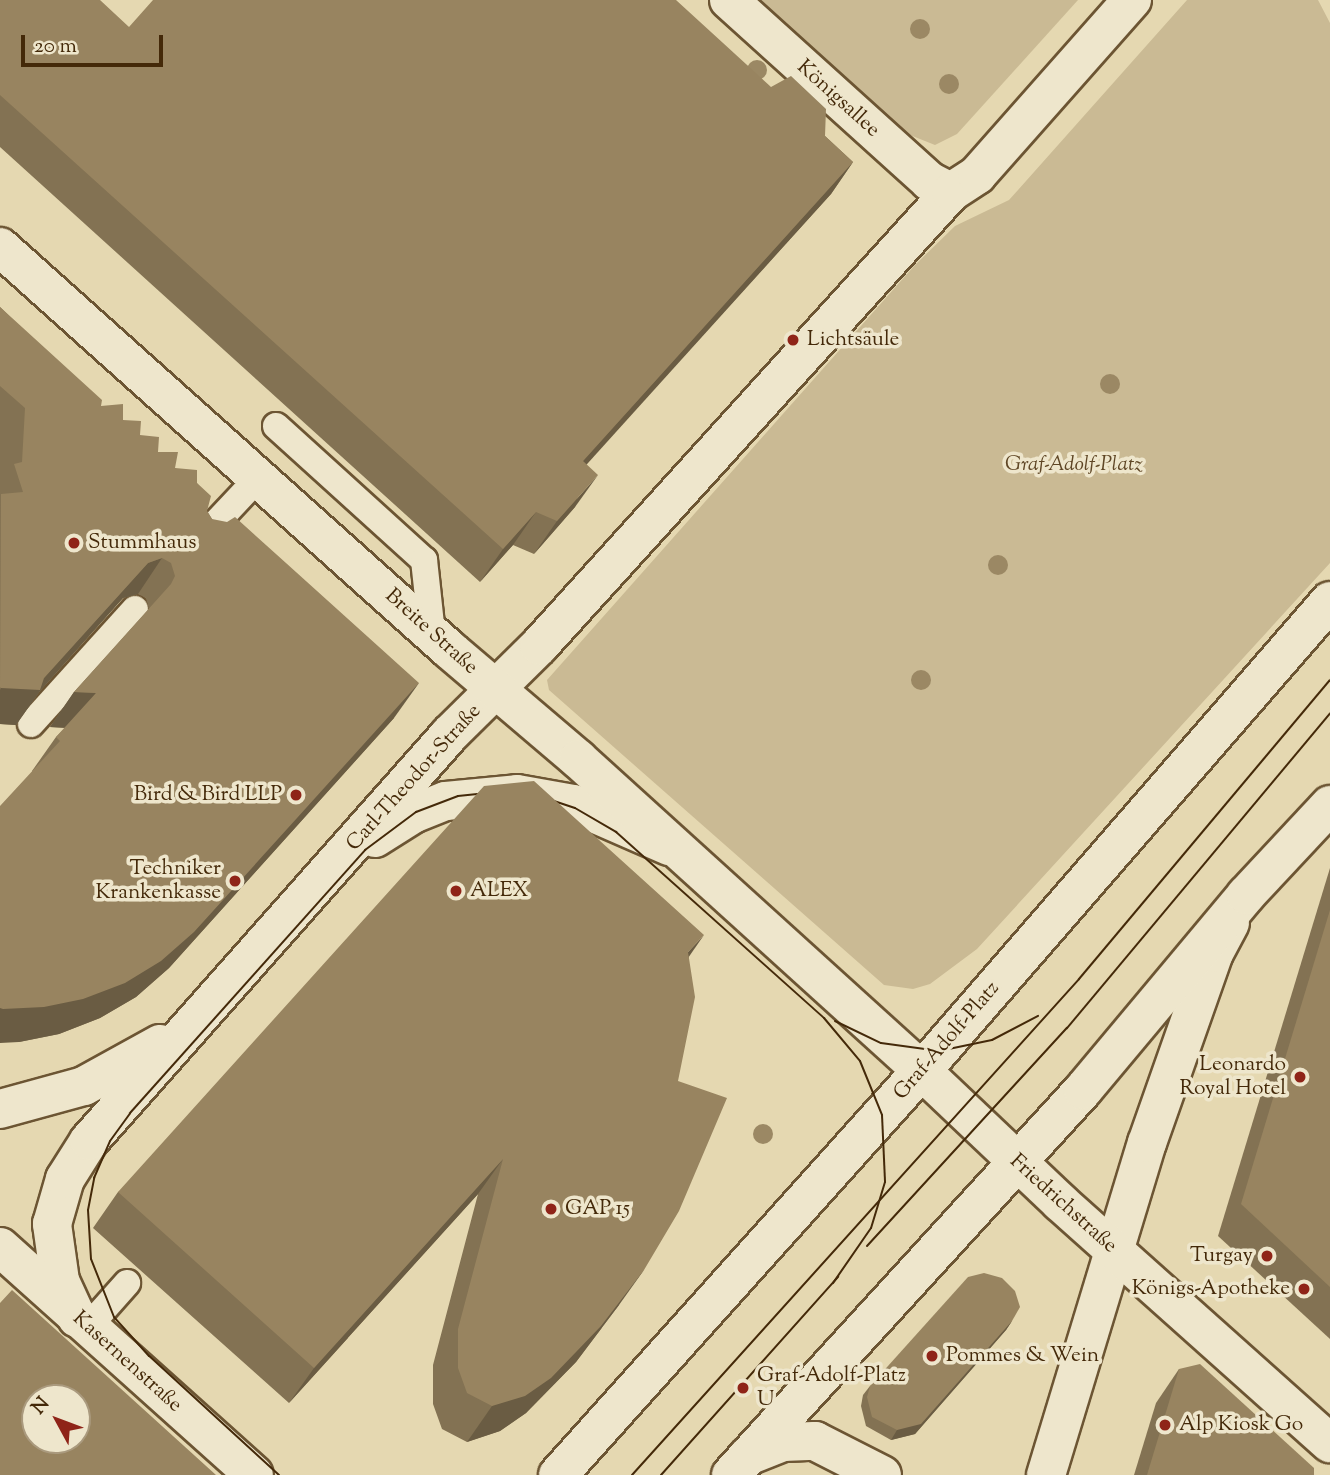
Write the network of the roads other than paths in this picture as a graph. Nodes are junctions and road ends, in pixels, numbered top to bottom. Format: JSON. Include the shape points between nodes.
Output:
{"nodes":[{"id":1,"x":729,"y":0,"type":"edge"},
{"id":2,"x":1132,"y":0,"type":"edge"},
{"id":3,"x":951,"y":192,"type":"junction"},
{"id":4,"x":0,"y":247,"type":"edge"},
{"id":5,"x":276,"y":426,"type":"dead end"},
{"id":6,"x":259,"y":477,"type":"junction"},
{"id":7,"x":198,"y":542,"type":"edge"},
{"id":8,"x":1330,"y":601,"type":"edge"},
{"id":9,"x":135,"y":609,"type":"edge"},
{"id":10,"x":432,"y":634,"type":"junction"},
{"id":11,"x":495,"y":688,"type":"junction"},
{"id":12,"x":32,"y":724,"type":"edge"},
{"id":13,"x":1330,"y":805,"type":"edge"},
{"id":14,"x":676,"y":849,"type":"junction"},
{"id":15,"x":333,"y":867,"type":"junction"},
{"id":16,"x":1246,"y":895,"type":"junction"},
{"id":17,"x":214,"y":1001,"type":"junction"},
{"id":18,"x":861,"y":1017,"type":"joint"},
{"id":19,"x":921,"y":1070,"type":"junction"},
{"id":20,"x":0,"y":1109,"type":"edge"},
{"id":21,"x":1016,"y":1161,"type":"junction"},
{"id":22,"x":0,"y":1247,"type":"edge"},
{"id":23,"x":1114,"y":1251,"type":"junction"},
{"id":24,"x":127,"y":1283,"type":"dead end"},
{"id":25,"x":83,"y":1323,"type":"junction"},
{"id":26,"x":1330,"y":1443,"type":"edge"},
{"id":27,"x":739,"y":1466,"type":"edge"},
{"id":28,"x":1044,"y":1466,"type":"edge"},
{"id":29,"x":254,"y":1475,"type":"edge"},
{"id":30,"x":558,"y":1475,"type":"edge"},
{"id":31,"x":882,"y":1475,"type":"edge"}],
"edges":[{"from":1,"to":3,"type":"main road","name":"Königsallee","via":[[929,181]]},
{"from":2,"to":3,"type":"main road","via":[[977,175]]},
{"from":3,"to":11,"type":"main road"},
{"from":4,"to":6,"type":"main road","name":"Breite Straße"},
{"from":5,"to":10,"type":"lane","via":[[424,560]]},
{"from":6,"to":7,"type":"lane"},
{"from":6,"to":10,"type":"main road","name":"Breite Straße"},
{"from":8,"to":19,"type":"main road","name":"Graf-Adolf-Platz"},
{"from":9,"to":12,"type":"lane"},
{"from":10,"to":11,"type":"main road","name":"Breite Straße"},
{"from":11,"to":14,"type":"main road","name":"Breite Straße"},
{"from":11,"to":15,"type":"main road","name":"Carl-Theodor-Straße"},
{"from":13,"to":16,"type":"main road"},
{"from":14,"to":15,"type":"main road","name":"Carl-Theodor-Straße","via":[[559,800],[487,794],[446,801],[413,814]]},
{"from":14,"to":18,"type":"main road","name":"Breite Straße"},
{"from":15,"to":17,"type":"main road","name":"Carl-Theodor-Straße"},
{"from":16,"to":21,"type":"main road","via":[[1083,1090]]},
{"from":16,"to":23,"type":"main road","via":[[1214,953]]},
{"from":17,"to":20,"type":"main road","name":"Carl-Theodor-Straße","via":[[166,1040],[114,1072],[58,1096]]},
{"from":17,"to":25,"type":"main road","name":"Carl-Theodor-Straße","via":[[89,1141],[65,1179],[56,1203],[52,1242],[60,1282]]},
{"from":18,"to":19,"type":"main road","name":"Friedrichstraße"},
{"from":19,"to":21,"type":"main road","name":"Friedrichstraße"},
{"from":19,"to":30,"type":"main road","name":"Graf-Adolf-Platz"},
{"from":21,"to":23,"type":"main road","name":"Friedrichstraße"},
{"from":21,"to":27,"type":"main road"},
{"from":22,"to":25,"type":"main road","name":"Kasernenstraße"},
{"from":23,"to":26,"type":"main road","name":"Friedrichstraße"},
{"from":23,"to":28,"type":"main road"},
{"from":24,"to":25,"type":"lane"},
{"from":25,"to":29,"type":"main road","name":"Kasernenstraße"},
{"from":27,"to":31,"type":"main road","via":[[783,1442],[815,1441]]}]}
